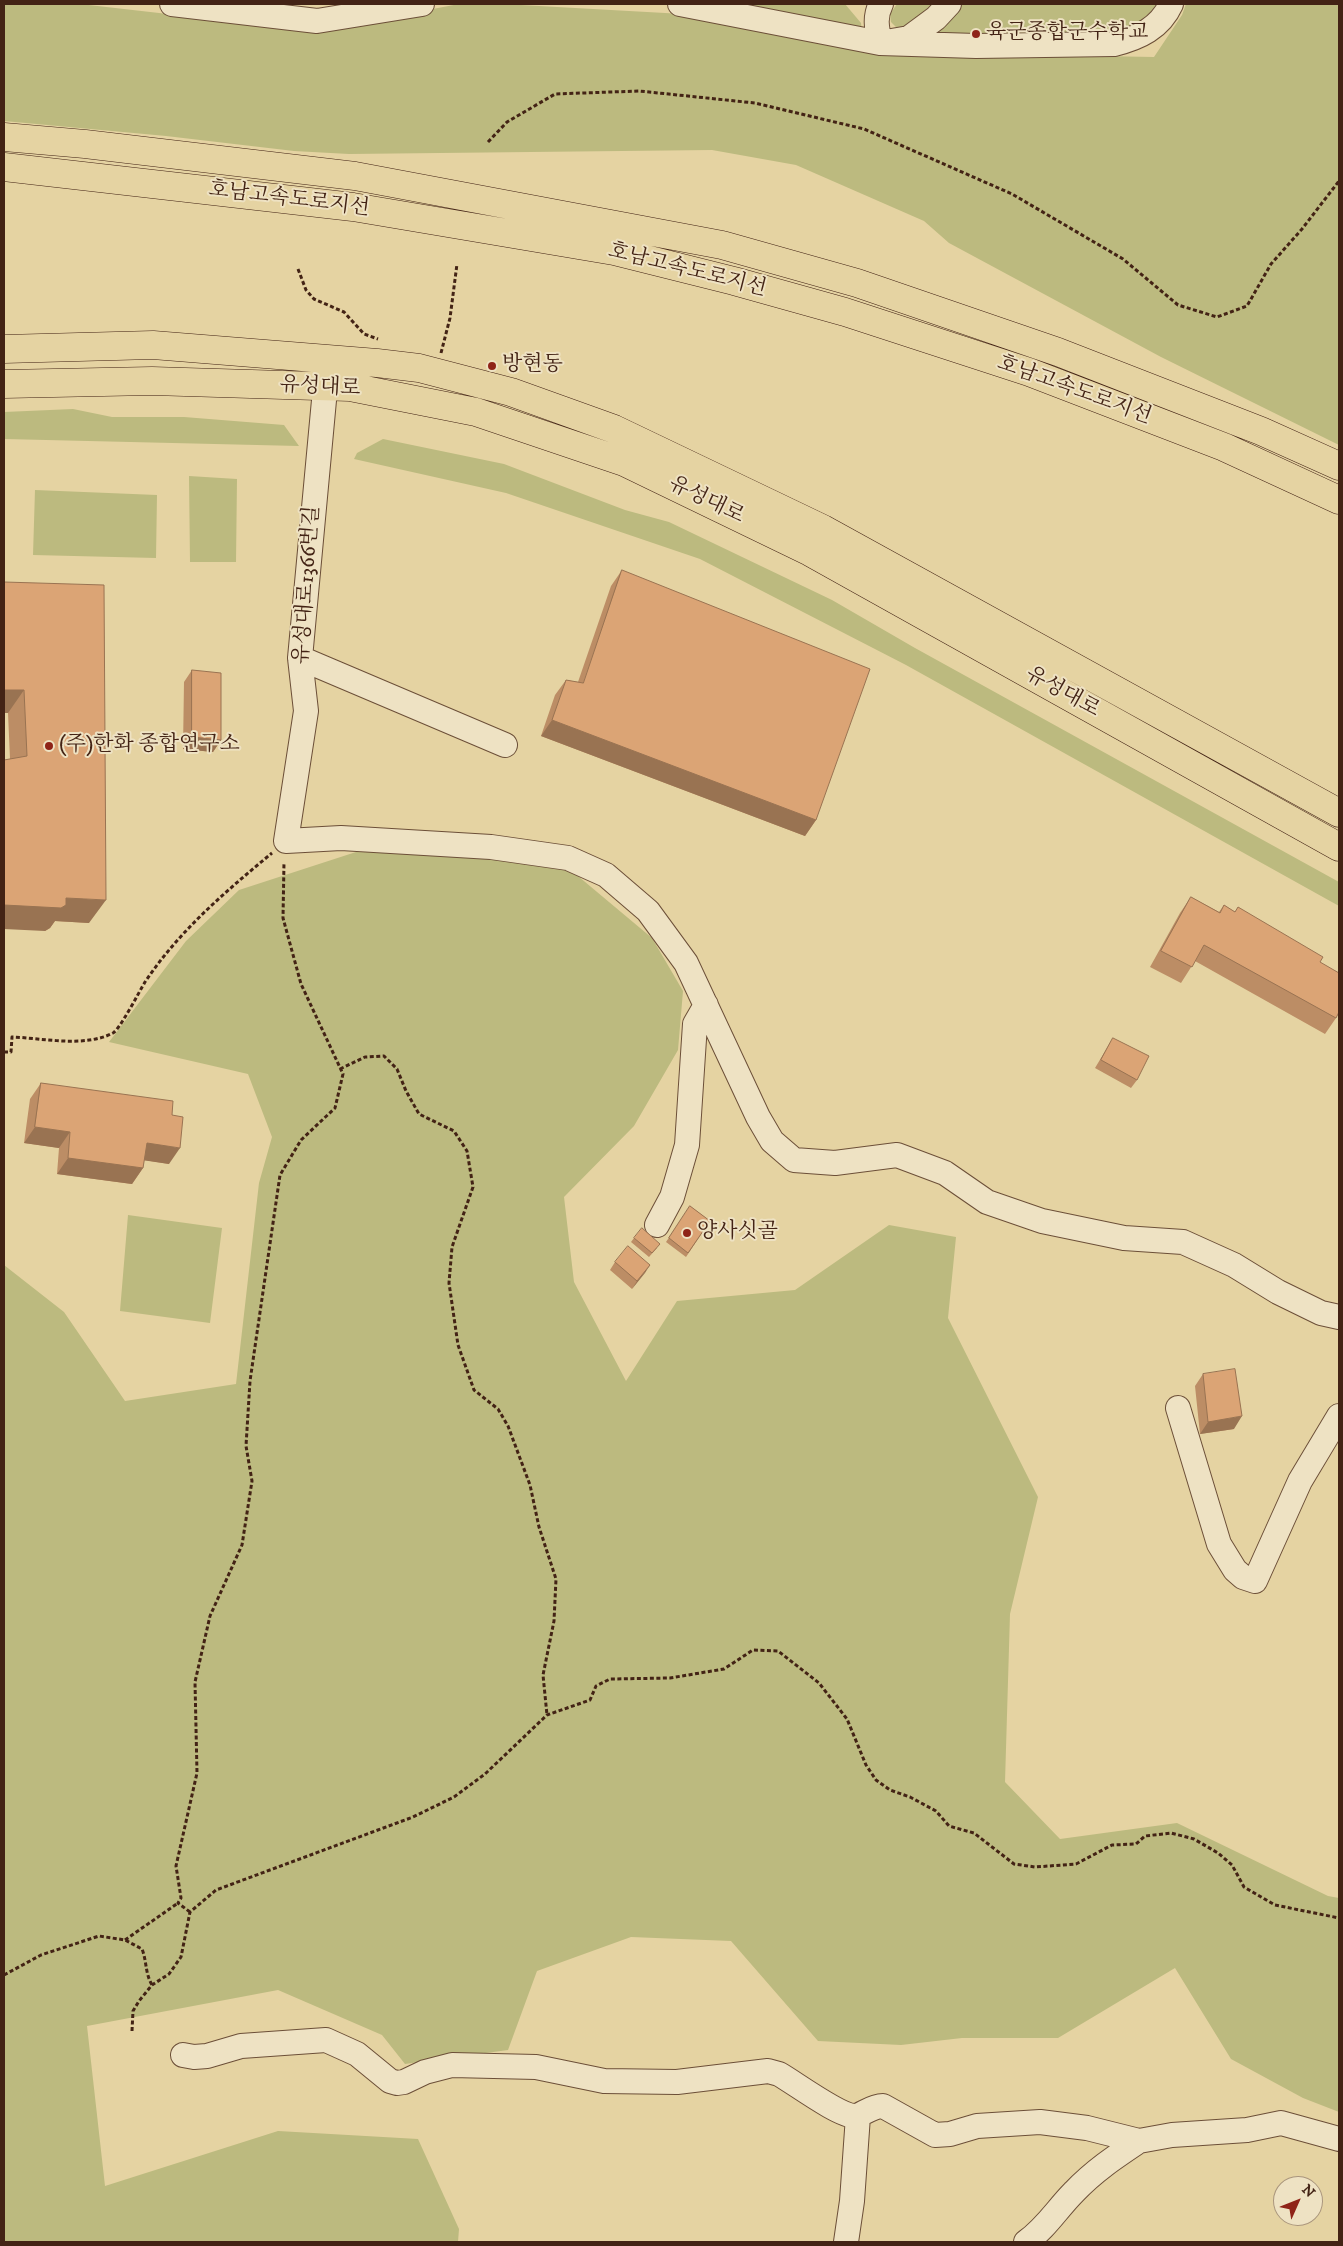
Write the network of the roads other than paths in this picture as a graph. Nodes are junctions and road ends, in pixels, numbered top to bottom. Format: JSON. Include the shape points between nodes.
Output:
{"nodes":[{"id":1,"x":172,"y":4,"type":"edge"},
{"id":2,"x":422,"y":4,"type":"edge"},
{"id":3,"x":680,"y":4,"type":"edge"},
{"id":4,"x":949,"y":4,"type":"edge"},
{"id":5,"x":1171,"y":4,"type":"edge"},
{"id":6,"x":875,"y":7,"type":"edge"},
{"id":7,"x":294,"y":11,"type":"edge"},
{"id":8,"x":880,"y":43,"type":"junction"},
{"id":9,"x":4,"y":137,"type":"edge"},
{"id":10,"x":4,"y":167,"type":"edge"},
{"id":11,"x":4,"y":349,"type":"edge"},
{"id":12,"x":328,"y":359,"type":"junction"},
{"id":13,"x":4,"y":384,"type":"edge"},
{"id":14,"x":325,"y":386,"type":"junction"},
{"id":15,"x":1339,"y":466,"type":"edge"},
{"id":16,"x":1339,"y":500,"type":"edge"},
{"id":17,"x":300,"y":658,"type":"junction"},
{"id":18,"x":504,"y":745,"type":"dead end"},
{"id":19,"x":1339,"y":813,"type":"edge"},
{"id":20,"x":1339,"y":847,"type":"edge"},
{"id":21,"x":706,"y":1005,"type":"junction"},
{"id":22,"x":657,"y":1225,"type":"dead end"},
{"id":23,"x":1339,"y":1317,"type":"edge"},
{"id":24,"x":1178,"y":1408,"type":"dead end"},
{"id":25,"x":1339,"y":1416,"type":"edge"},
{"id":26,"x":183,"y":2055,"type":"dead end"},
{"id":27,"x":858,"y":2116,"type":"junction"},
{"id":28,"x":1339,"y":2139,"type":"edge"},
{"id":29,"x":1139,"y":2141,"type":"junction"},
{"id":30,"x":846,"y":2242,"type":"edge"},
{"id":31,"x":1026,"y":2242,"type":"edge"}],
"edges":[{"from":1,"to":7,"type":"street"},
{"from":2,"to":7,"type":"street","via":[[317,21]]},
{"from":3,"to":8,"type":"street"},
{"from":4,"to":8,"type":"street","via":[[909,38]]},
{"from":5,"to":8,"type":"street","via":[[1153,28],[1131,40],[1114,44],[976,46]]},
{"from":6,"to":8,"type":"street"},
{"from":9,"to":15,"type":"main road","name":"호남고속도로지선","via":[[355,176],[722,245],[857,283],[1058,352],[1261,431]]},
{"from":10,"to":16,"type":"main road","name":"호남고속도로지선","via":[[353,207],[614,251],[716,276],[846,312],[1029,372],[1224,447]]},
{"from":11,"to":12,"type":"main road","name":"유성대로","via":[[153,345]]},
{"from":12,"to":14,"type":"street","name":"유성대로1366번길"},
{"from":12,"to":19,"type":"main road","name":"유성대로","via":[[411,367],[438,373],[511,392],[614,429],[823,529]]},
{"from":13,"to":14,"type":"main road","name":"유성대로","via":[[152,380]]},
{"from":14,"to":17,"type":"street","name":"유성대로1366번길"},
{"from":14,"to":20,"type":"main road","name":"유성대로","via":[[350,387],[476,412],[624,462],[810,552]]},
{"from":17,"to":18,"type":"street"},
{"from":17,"to":21,"type":"street","name":"유성대로1366번길","via":[[306,711],[286,841],[341,838],[491,847],[568,858],[606,875],[648,911],[686,963]]},
{"from":21,"to":22,"type":"street","via":[[694,1024],[687,1145],[672,1197]]},
{"from":21,"to":23,"type":"street","via":[[758,1117],[772,1141],[794,1160],[835,1163],[897,1155],[945,1173],[987,1202],[1042,1221],[1124,1238],[1183,1242],[1234,1265],[1321,1313]]},
{"from":24,"to":25,"type":"street","via":[[1219,1544],[1235,1570],[1255,1581],[1300,1481]]},
{"from":26,"to":27,"type":"street","via":[[207,2056],[241,2046],[326,2040],[357,2054],[397,2083],[452,2065],[536,2067],[604,2081],[677,2082],[768,2071],[784,2077],[845,2114]]},
{"from":27,"to":29,"type":"street","via":[[876,2106],[884,2106],[935,2135],[985,2126],[1040,2122],[1087,2128]]},
{"from":27,"to":30,"type":"street"},
{"from":28,"to":29,"type":"street","via":[[1281,2123],[1247,2130],[1172,2135]]},
{"from":29,"to":31,"type":"street","via":[[1099,2167],[1044,2228]]}]}
